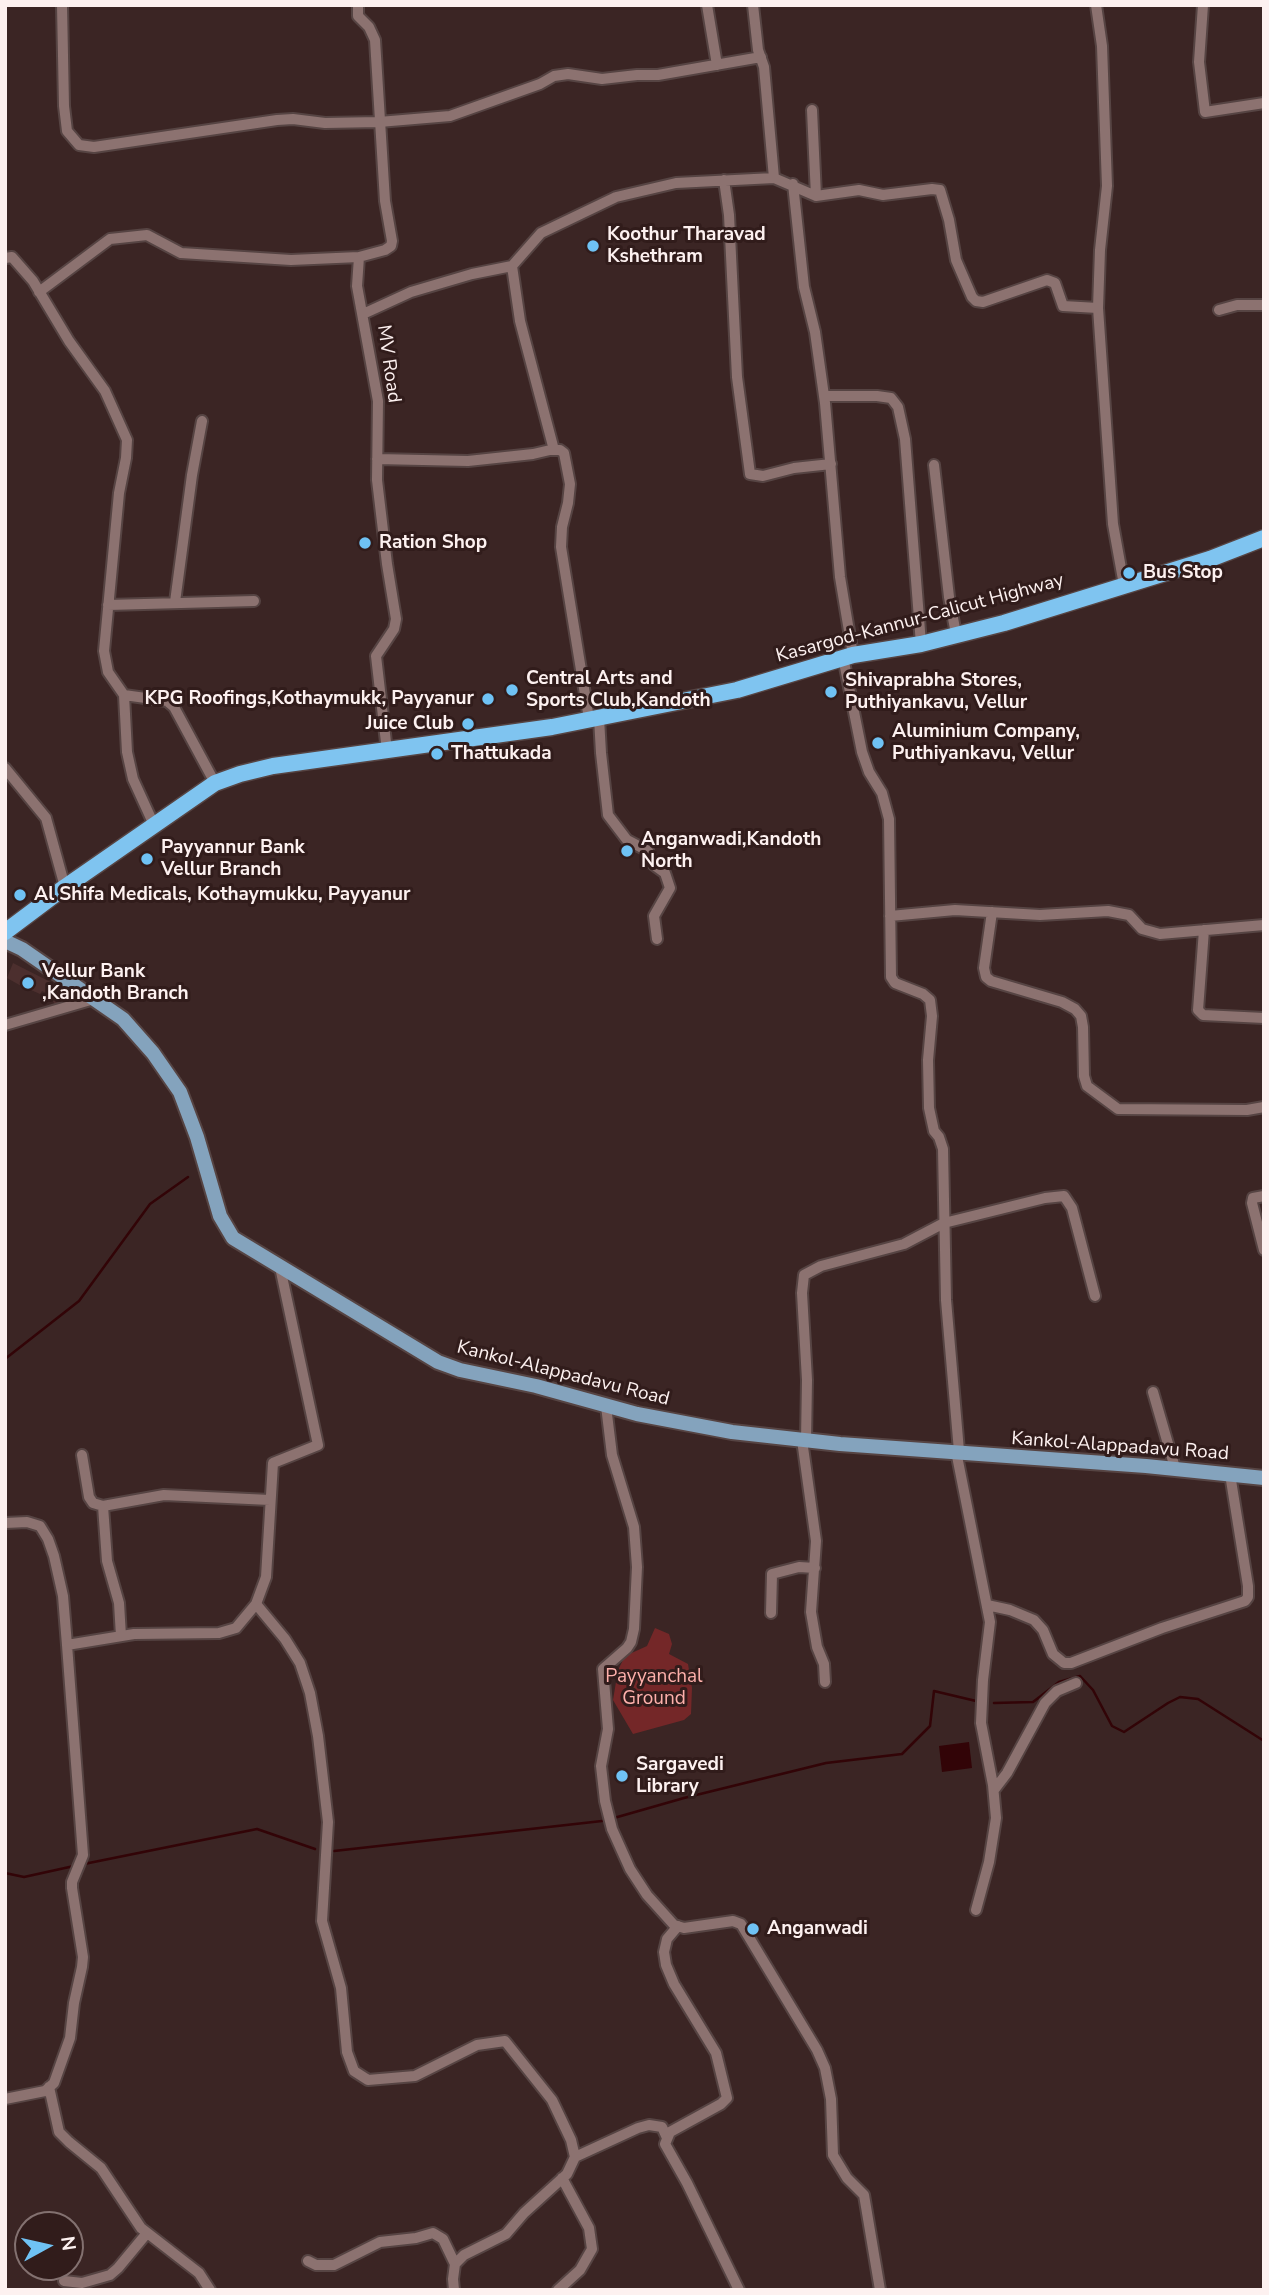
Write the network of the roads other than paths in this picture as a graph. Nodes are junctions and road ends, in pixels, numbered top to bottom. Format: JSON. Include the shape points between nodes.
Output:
{"nodes":[{"id":1,"x":62,"y":5,"type":"edge"},
{"id":2,"x":358,"y":5,"type":"edge"},
{"id":3,"x":707,"y":5,"type":"edge"},
{"id":4,"x":753,"y":5,"type":"edge"},
{"id":5,"x":1096,"y":5,"type":"edge"},
{"id":6,"x":1203,"y":5,"type":"edge"},
{"id":7,"x":761,"y":57,"type":"junction"},
{"id":8,"x":717,"y":65,"type":"junction"},
{"id":9,"x":1262,"y":104,"type":"edge"},
{"id":10,"x":812,"y":110,"type":"dead end"},
{"id":11,"x":1264,"y":117,"type":"edge"},
{"id":12,"x":379,"y":122,"type":"junction"},
{"id":13,"x":775,"y":177,"type":"junction"},
{"id":14,"x":724,"y":180,"type":"junction"},
{"id":15,"x":793,"y":184,"type":"junction"},
{"id":16,"x":816,"y":196,"type":"junction"},
{"id":17,"x":359,"y":257,"type":"junction"},
{"id":18,"x":5,"y":258,"type":"edge"},
{"id":19,"x":512,"y":266,"type":"junction"},
{"id":20,"x":39,"y":292,"type":"junction"},
{"id":21,"x":1264,"y":305,"type":"edge"},
{"id":22,"x":1098,"y":308,"type":"junction"},
{"id":23,"x":1219,"y":310,"type":"dead end"},
{"id":24,"x":363,"y":314,"type":"junction"},
{"id":25,"x":824,"y":396,"type":"junction"},
{"id":26,"x":202,"y":421,"type":"dead end"},
{"id":27,"x":554,"y":450,"type":"junction"},
{"id":28,"x":377,"y":458,"type":"junction"},
{"id":29,"x":831,"y":464,"type":"junction"},
{"id":30,"x":934,"y":466,"type":"dead end"},
{"id":31,"x":1264,"y":538,"type":"edge"},
{"id":32,"x":1124,"y":585,"type":"junction"},
{"id":33,"x":254,"y":601,"type":"dead end"},
{"id":34,"x":175,"y":602,"type":"junction"},
{"id":35,"x":108,"y":605,"type":"junction"},
{"id":36,"x":956,"y":634,"type":"junction"},
{"id":37,"x":921,"y":644,"type":"junction"},
{"id":38,"x":848,"y":656,"type":"junction"},
{"id":39,"x":124,"y":695,"type":"junction"},
{"id":40,"x":594,"y":718,"type":"junction"},
{"id":41,"x":387,"y":751,"type":"junction"},
{"id":42,"x":8,"y":774,"type":"edge"},
{"id":43,"x":215,"y":783,"type":"junction"},
{"id":44,"x":154,"y":825,"type":"junction"},
{"id":45,"x":65,"y":887,"type":"junction"},
{"id":46,"x":992,"y":912,"type":"junction"},
{"id":47,"x":890,"y":916,"type":"junction"},
{"id":48,"x":1264,"y":925,"type":"edge"},
{"id":49,"x":1204,"y":930,"type":"junction"},
{"id":50,"x":5,"y":932,"type":"edge"},
{"id":51,"x":657,"y":939,"type":"dead end"},
{"id":52,"x":5,"y":942,"type":"edge"},
{"id":53,"x":94,"y":999,"type":"junction"},
{"id":54,"x":1264,"y":1018,"type":"edge"},
{"id":55,"x":5,"y":1025,"type":"edge"},
{"id":56,"x":1264,"y":1107,"type":"edge"},
{"id":57,"x":1264,"y":1196,"type":"edge"},
{"id":58,"x":944,"y":1223,"type":"junction"},
{"id":59,"x":1264,"y":1250,"type":"edge"},
{"id":60,"x":280,"y":1267,"type":"junction"},
{"id":61,"x":1095,"y":1296,"type":"dead end"},
{"id":62,"x":1153,"y":1392,"type":"dead end"},
{"id":63,"x":606,"y":1406,"type":"junction"},
{"id":64,"x":804,"y":1440,"type":"junction"},
{"id":65,"x":957,"y":1451,"type":"junction"},
{"id":66,"x":82,"y":1455,"type":"dead end"},
{"id":67,"x":1175,"y":1468,"type":"junction"},
{"id":68,"x":1230,"y":1474,"type":"junction"},
{"id":69,"x":1264,"y":1478,"type":"edge"},
{"id":70,"x":270,"y":1500,"type":"junction"},
{"id":71,"x":103,"y":1506,"type":"junction"},
{"id":72,"x":5,"y":1523,"type":"edge"},
{"id":73,"x":815,"y":1568,"type":"junction"},
{"id":74,"x":256,"y":1604,"type":"junction"},
{"id":75,"x":987,"y":1605,"type":"junction"},
{"id":76,"x":771,"y":1613,"type":"dead end"},
{"id":77,"x":121,"y":1636,"type":"junction"},
{"id":78,"x":67,"y":1645,"type":"junction"},
{"id":79,"x":825,"y":1682,"type":"dead end"},
{"id":80,"x":1076,"y":1683,"type":"dead end"},
{"id":81,"x":994,"y":1790,"type":"junction"},
{"id":82,"x":976,"y":1910,"type":"dead end"},
{"id":83,"x":678,"y":1926,"type":"junction"},
{"id":84,"x":49,"y":2087,"type":"junction"},
{"id":85,"x":5,"y":2099,"type":"edge"},
{"id":86,"x":667,"y":2138,"type":"junction"},
{"id":87,"x":575,"y":2157,"type":"junction"},
{"id":88,"x":562,"y":2178,"type":"junction"},
{"id":89,"x":147,"y":2233,"type":"junction"},
{"id":90,"x":308,"y":2261,"type":"dead end"},
{"id":91,"x":455,"y":2263,"type":"junction"},
{"id":92,"x":64,"y":2281,"type":"dead end"},
{"id":93,"x":210,"y":2290,"type":"edge"},
{"id":94,"x":454,"y":2290,"type":"edge"},
{"id":95,"x":558,"y":2290,"type":"edge"},
{"id":96,"x":739,"y":2290,"type":"edge"},
{"id":97,"x":880,"y":2290,"type":"edge"}],
"edges":[{"from":1,"to":12,"type":"street","via":[[67,131],[79,145],[94,147],[277,120]]},
{"from":2,"to":12,"type":"street","via":[[358,16],[375,40]]},
{"from":3,"to":8,"type":"street"},
{"from":4,"to":7,"type":"street"},
{"from":5,"to":22,"type":"street","via":[[1102,46],[1107,186]]},
{"from":6,"to":9,"type":"street","via":[[1199,62],[1205,112]]},
{"from":7,"to":8,"type":"street"},
{"from":7,"to":13,"type":"street"},
{"from":8,"to":12,"type":"street","via":[[602,79],[554,76],[450,116]]},
{"from":9,"to":11,"type":"street"},
{"from":10,"to":16,"type":"street"},
{"from":12,"to":17,"type":"street","via":[[391,246]]},
{"from":13,"to":14,"type":"street"},
{"from":13,"to":15,"type":"street"},
{"from":14,"to":19,"type":"street","via":[[676,183],[616,197],[541,233]]},
{"from":14,"to":29,"type":"street","via":[[737,377],[750,474],[763,476]]},
{"from":15,"to":16,"type":"street"},
{"from":15,"to":25,"type":"street","via":[[804,287]]},
{"from":16,"to":22,"type":"street","via":[[859,190],[883,195],[940,190],[956,260],[976,301],[1047,280],[1055,283],[1063,306]]},
{"from":17,"to":20,"type":"street","via":[[291,260],[181,253],[147,235],[110,239]]},
{"from":17,"to":24,"type":"street","name":"MV Road","via":[[357,286]]},
{"from":18,"to":20,"type":"street","via":[[12,257]]},
{"from":19,"to":24,"type":"street","via":[[411,292]]},
{"from":19,"to":27,"type":"street","via":[[520,321]]},
{"from":20,"to":35,"type":"street","via":[[105,391],[127,440]]},
{"from":21,"to":23,"type":"street","via":[[1237,304]]},
{"from":22,"to":32,"type":"street","via":[[1113,524]]},
{"from":24,"to":28,"type":"street","name":"MV Road","via":[[378,401]]},
{"from":25,"to":29,"type":"street"},
{"from":25,"to":37,"type":"street","via":[[891,398],[898,407],[905,439]]},
{"from":26,"to":34,"type":"street"},
{"from":27,"to":28,"type":"street","via":[[468,461]]},
{"from":27,"to":40,"type":"street","via":[[564,453],[570,484],[561,547]]},
{"from":28,"to":41,"type":"street","name":"MV Road","via":[[396,619],[376,656]]},
{"from":29,"to":38,"type":"street"},
{"from":30,"to":36,"type":"street"},
{"from":31,"to":32,"type":"highway","name":"Kasargod-Kannur-Calicut Highway"},
{"from":32,"to":36,"type":"highway","name":"Kasargod-Kannur-Calicut Highway"},
{"from":33,"to":34,"type":"street"},
{"from":34,"to":35,"type":"street"},
{"from":35,"to":39,"type":"street","via":[[106,663]]},
{"from":36,"to":37,"type":"highway","name":"Kasargod-Kannur-Calicut Highway"},
{"from":37,"to":38,"type":"highway","name":"Kasargod-Kannur-Calicut Highway"},
{"from":38,"to":40,"type":"highway","name":"Kasargod-Kannur-Calicut Highway","via":[[737,690]]},
{"from":38,"to":47,"type":"street","via":[[862,751],[889,820]]},
{"from":39,"to":43,"type":"street","via":[[166,701],[174,707]]},
{"from":39,"to":44,"type":"street","via":[[133,779]]},
{"from":40,"to":41,"type":"highway","name":"Kasargod-Kannur-Calicut Highway"},
{"from":40,"to":51,"type":"street","via":[[608,815],[627,839],[648,851],[670,888],[654,916]]},
{"from":41,"to":43,"type":"highway","name":"Kasargod-Kannur-Calicut Highway","via":[[272,766]]},
{"from":42,"to":45,"type":"street","via":[[46,818]]},
{"from":43,"to":44,"type":"highway","name":"Kasargod-Kannur-Calicut Highway"},
{"from":44,"to":45,"type":"highway","name":"Kasargod-Kannur-Calicut Highway"},
{"from":45,"to":50,"type":"highway","name":"Kasargod-Kannur-Calicut Highway"},
{"from":46,"to":47,"type":"street"},
{"from":46,"to":49,"type":"street","via":[[1108,911],[1129,915],[1149,932]]},
{"from":46,"to":56,"type":"street","via":[[986,977],[1075,1009],[1083,1027],[1087,1086],[1118,1109]]},
{"from":47,"to":58,"type":"street","via":[[891,977],[895,984],[930,1000],[929,1108],[943,1149]]},
{"from":48,"to":49,"type":"street"},
{"from":49,"to":54,"type":"street","via":[[1198,1010],[1203,1015]]},
{"from":52,"to":53,"type":"main road","name":"Kankol-Alappadavu Road"},
{"from":53,"to":55,"type":"street"},
{"from":53,"to":60,"type":"main road","name":"Kankol-Alappadavu Road","via":[[123,1019],[180,1092],[220,1216],[233,1238]]},
{"from":57,"to":59,"type":"street","via":[[1253,1198],[1252,1203]]},
{"from":58,"to":61,"type":"street","via":[[1064,1196],[1075,1218]]},
{"from":58,"to":64,"type":"street","via":[[904,1244],[821,1266],[804,1275]]},
{"from":58,"to":65,"type":"street"},
{"from":60,"to":63,"type":"main road","name":"Kankol-Alappadavu Road","via":[[438,1362]]},
{"from":60,"to":70,"type":"street","via":[[317,1445],[272,1463]]},
{"from":62,"to":67,"type":"street"},
{"from":63,"to":64,"type":"main road","name":"Kankol-Alappadavu Road","via":[[732,1432]]},
{"from":63,"to":83,"type":"street","via":[[612,1455],[634,1527],[637,1567],[631,1642],[603,1669],[608,1728],[601,1766],[605,1801],[630,1869],[665,1917]]},
{"from":64,"to":65,"type":"main road","name":"Kankol-Alappadavu Road"},
{"from":64,"to":73,"type":"street"},
{"from":65,"to":67,"type":"main road","name":"Kankol-Alappadavu Road"},
{"from":65,"to":75,"type":"street"},
{"from":66,"to":71,"type":"street","via":[[89,1497]]},
{"from":67,"to":68,"type":"main road","name":"Kankol-Alappadavu Road"},
{"from":68,"to":69,"type":"main road","name":"Kankol-Alappadavu Road"},
{"from":68,"to":75,"type":"street","via":[[1248,1586],[1245,1601],[1072,1663],[1053,1654],[1034,1620]]},
{"from":70,"to":71,"type":"street","via":[[164,1495]]},
{"from":70,"to":74,"type":"street","via":[[266,1577]]},
{"from":71,"to":77,"type":"street","via":[[107,1561],[119,1603]]},
{"from":72,"to":78,"type":"street","via":[[40,1526],[48,1539],[63,1596]]},
{"from":73,"to":76,"type":"street","via":[[772,1574]]},
{"from":73,"to":79,"type":"street","via":[[811,1612]]},
{"from":74,"to":77,"type":"street","via":[[236,1628],[219,1633]]},
{"from":74,"to":87,"type":"street","via":[[300,1663],[310,1693],[328,1822],[322,1922],[341,1988],[347,2052],[354,2071],[368,2080],[415,2076],[477,2045],[505,2041],[552,2100]]},
{"from":75,"to":81,"type":"street","via":[[981,1723]]},
{"from":77,"to":78,"type":"street"},
{"from":78,"to":84,"type":"street","via":[[83,1860],[72,1888],[83,1957],[70,2038],[58,2076]]},
{"from":80,"to":81,"type":"street","via":[[1056,1691],[1045,1703]]},
{"from":81,"to":82,"type":"street","via":[[996,1818]]},
{"from":83,"to":86,"type":"street","via":[[667,1939],[666,1965],[716,2053],[727,2098]]},
{"from":83,"to":97,"type":"street","via":[[740,1924],[817,2050],[831,2099],[833,2155],[864,2194]]},
{"from":84,"to":85,"type":"street"},
{"from":84,"to":89,"type":"street","via":[[59,2132],[101,2168]]},
{"from":86,"to":87,"type":"street","via":[[662,2127],[649,2125]]},
{"from":86,"to":96,"type":"street","via":[[665,2144]]},
{"from":87,"to":88,"type":"street"},
{"from":88,"to":91,"type":"street","via":[[506,2234]]},
{"from":88,"to":95,"type":"street","via":[[589,2228],[592,2249],[580,2270]]},
{"from":89,"to":92,"type":"street","via":[[110,2275],[82,2283]]},
{"from":89,"to":93,"type":"street","via":[[199,2273]]},
{"from":90,"to":91,"type":"street","via":[[334,2265],[380,2242],[433,2233],[443,2239]]},
{"from":91,"to":94,"type":"street"}]}
